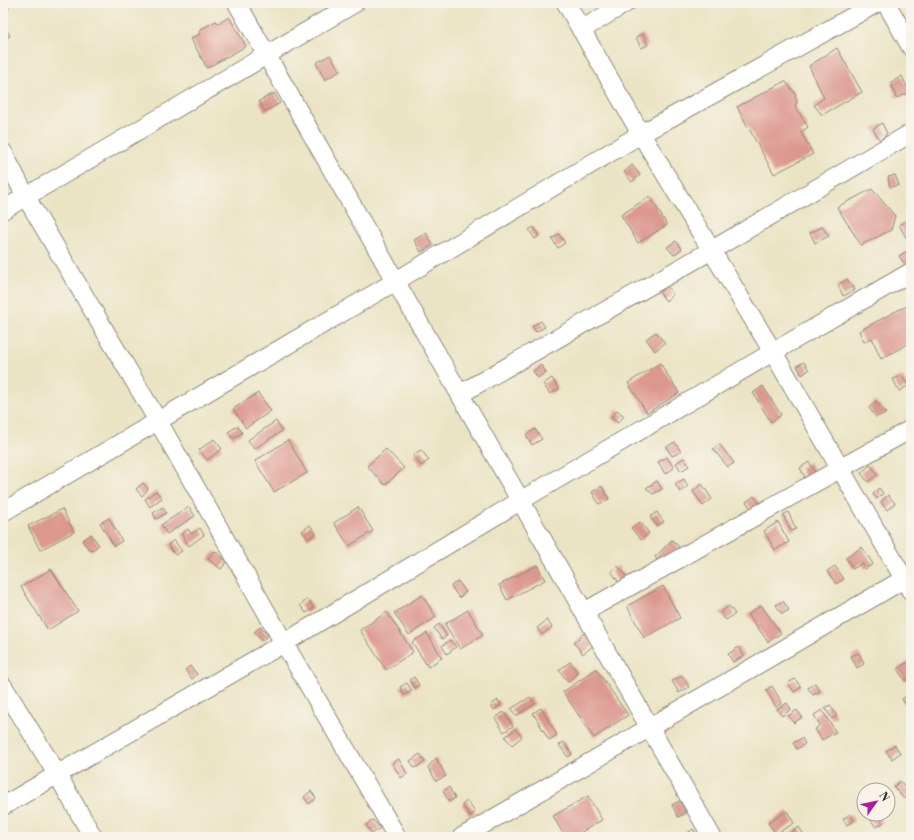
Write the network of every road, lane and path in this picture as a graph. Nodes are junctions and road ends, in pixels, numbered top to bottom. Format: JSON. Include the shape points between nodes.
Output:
{"nodes":[{"id":1,"x":237,"y":3,"type":"edge"},
{"id":2,"x":355,"y":3,"type":"edge"},
{"id":3,"x":566,"y":3,"type":"edge"},
{"id":4,"x":626,"y":3,"type":"edge"},
{"id":5,"x":877,"y":3,"type":"edge"},
{"id":6,"x":886,"y":3,"type":"edge"},
{"id":7,"x":581,"y":30,"type":"junction"},
{"id":8,"x":911,"y":47,"type":"edge"},
{"id":9,"x":266,"y":55,"type":"junction"},
{"id":10,"x":911,"y":133,"type":"edge"},
{"id":11,"x":641,"y":134,"type":"junction"},
{"id":12,"x":3,"y":152,"type":"edge"},
{"id":13,"x":26,"y":197,"type":"junction"},
{"id":14,"x":3,"y":210,"type":"edge"},
{"id":15,"x":712,"y":250,"type":"junction"},
{"id":16,"x":911,"y":272,"type":"edge"},
{"id":17,"x":396,"y":281,"type":"junction"},
{"id":18,"x":773,"y":352,"type":"junction"},
{"id":19,"x":460,"y":394,"type":"junction"},
{"id":20,"x":158,"y":421,"type":"junction"},
{"id":21,"x":911,"y":429,"type":"edge"},
{"id":22,"x":840,"y":469,"type":"junction"},
{"id":23,"x":520,"y":501,"type":"junction"},
{"id":24,"x":3,"y":512,"type":"edge"},
{"id":25,"x":909,"y":581,"type":"edge"},
{"id":26,"x":584,"y":612,"type":"junction"},
{"id":27,"x":284,"y":642,"type":"junction"},
{"id":28,"x":3,"y":686,"type":"edge"},
{"id":29,"x":649,"y":728,"type":"junction"},
{"id":30,"x":57,"y":774,"type":"junction"},
{"id":31,"x":3,"y":806,"type":"edge"},
{"id":32,"x":93,"y":837,"type":"edge"},
{"id":33,"x":397,"y":837,"type":"edge"},
{"id":34,"x":462,"y":837,"type":"edge"},
{"id":35,"x":712,"y":837,"type":"edge"}],
"edges":[{"from":1,"to":9,"type":"street"},
{"from":2,"to":9,"type":"street"},
{"from":3,"to":7,"type":"street"},
{"from":4,"to":7,"type":"street"},
{"from":5,"to":11,"type":"street"},
{"from":6,"to":8,"type":"street"},
{"from":7,"to":11,"type":"street"},
{"from":9,"to":13,"type":"street"},
{"from":9,"to":17,"type":"street"},
{"from":10,"to":15,"type":"street"},
{"from":11,"to":15,"type":"street"},
{"from":11,"to":17,"type":"street"},
{"from":12,"to":13,"type":"street"},
{"from":13,"to":14,"type":"street"},
{"from":13,"to":20,"type":"street"},
{"from":15,"to":18,"type":"street"},
{"from":15,"to":19,"type":"street"},
{"from":16,"to":18,"type":"street"},
{"from":17,"to":19,"type":"street"},
{"from":17,"to":20,"type":"street"},
{"from":18,"to":22,"type":"street"},
{"from":18,"to":23,"type":"street"},
{"from":19,"to":23,"type":"street"},
{"from":20,"to":24,"type":"street"},
{"from":20,"to":27,"type":"street"},
{"from":21,"to":22,"type":"street"},
{"from":22,"to":25,"type":"street"},
{"from":22,"to":26,"type":"street"},
{"from":23,"to":26,"type":"street"},
{"from":23,"to":27,"type":"street"},
{"from":25,"to":29,"type":"street"},
{"from":26,"to":29,"type":"street"},
{"from":27,"to":30,"type":"street"},
{"from":27,"to":33,"type":"street"},
{"from":28,"to":30,"type":"street"},
{"from":29,"to":34,"type":"street"},
{"from":29,"to":35,"type":"street"},
{"from":30,"to":31,"type":"street"},
{"from":30,"to":32,"type":"street"}]}
